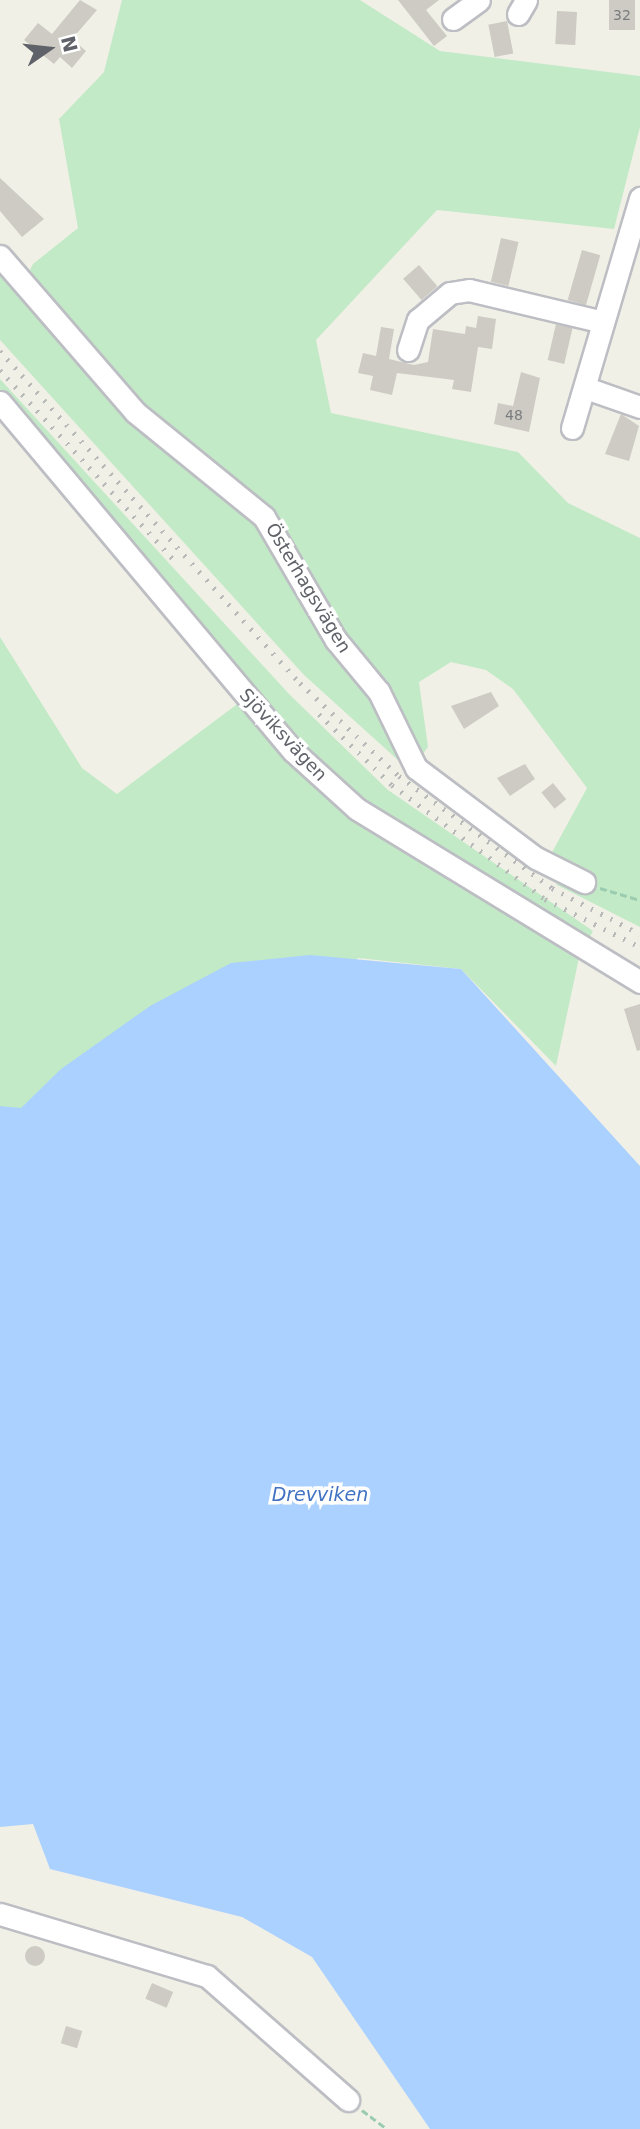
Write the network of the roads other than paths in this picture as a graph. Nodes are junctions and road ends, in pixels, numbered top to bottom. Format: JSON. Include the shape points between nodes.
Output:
{"nodes":[{"id":1,"x":479,"y":0,"type":"edge"},
{"id":2,"x":453,"y":19,"type":"dead end"},
{"id":3,"x":640,"y":198,"type":"edge"},
{"id":4,"x":0,"y":256,"type":"edge"},
{"id":5,"x":603,"y":322,"type":"junction"},
{"id":6,"x":408,"y":350,"type":"dead end"},
{"id":7,"x":586,"y":387,"type":"junction"},
{"id":8,"x":0,"y":402,"type":"edge"},
{"id":9,"x":640,"y":407,"type":"edge"},
{"id":10,"x":572,"y":428,"type":"dead end"},
{"id":11,"x":584,"y":881,"type":"road end"},
{"id":12,"x":640,"y":982,"type":"edge"},
{"id":13,"x":0,"y":1914,"type":"edge"},
{"id":14,"x":348,"y":2100,"type":"road end"}],
"edges":[{"from":1,"to":2,"type":"street"},
{"from":3,"to":5,"type":"street"},
{"from":4,"to":11,"type":"street","name":"Österhagsvägen","via":[[135,412],[264,517],[336,640],[379,692],[416,768],[536,858]]},
{"from":5,"to":6,"type":"street","via":[[469,290],[450,293],[418,320]]},
{"from":5,"to":7,"type":"street"},
{"from":7,"to":9,"type":"street"},
{"from":7,"to":10,"type":"street"},
{"from":8,"to":12,"type":"street","name":"Sjöviksvägen","via":[[293,751],[348,801]]},
{"from":13,"to":14,"type":"street","via":[[207,1976]]}]}
